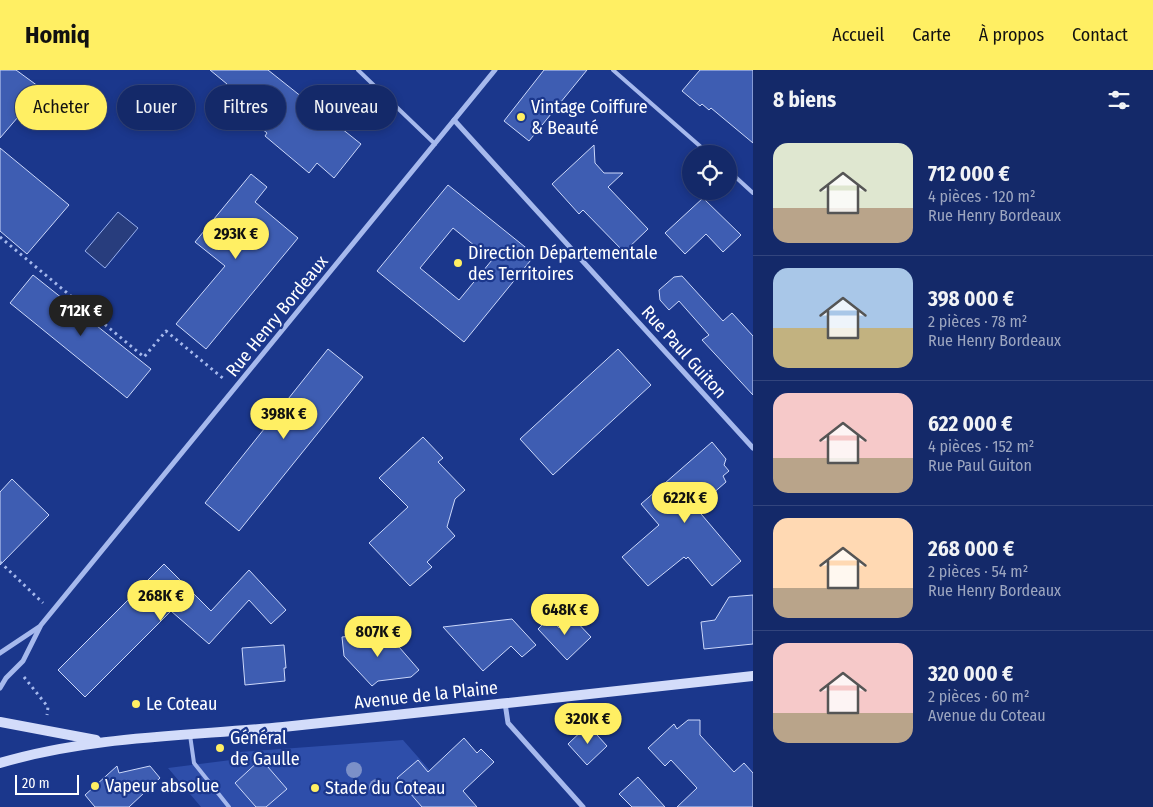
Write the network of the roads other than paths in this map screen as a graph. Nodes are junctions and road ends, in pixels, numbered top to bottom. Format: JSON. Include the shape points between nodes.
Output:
{"nodes":[{"id":1,"x":358,"y":70,"type":"edge"},
{"id":2,"x":495,"y":70,"type":"edge"},
{"id":3,"x":613,"y":70,"type":"edge"},
{"id":4,"x":454,"y":120,"type":"junction"},
{"id":5,"x":434,"y":144,"type":"junction"},
{"id":6,"x":698,"y":145,"type":"edge"},
{"id":7,"x":737,"y":178,"type":"edge"},
{"id":8,"x":753,"y":193,"type":"edge"},
{"id":9,"x":753,"y":448,"type":"edge"},
{"id":10,"x":42,"y":625,"type":"junction"},
{"id":11,"x":0,"y":653,"type":"edge"},
{"id":12,"x":753,"y":676,"type":"edge"},
{"id":13,"x":0,"y":688,"type":"edge"},
{"id":14,"x":504,"y":702,"type":"junction"},
{"id":15,"x":0,"y":722,"type":"edge"},
{"id":16,"x":190,"y":735,"type":"junction"},
{"id":17,"x":102,"y":741,"type":"junction"},
{"id":18,"x":0,"y":763,"type":"edge"},
{"id":19,"x":229,"y":807,"type":"edge"},
{"id":20,"x":583,"y":807,"type":"edge"}],
"edges":[{"from":1,"to":5,"type":"lane"},
{"from":2,"to":4,"type":"street","name":"Rue Henry Bordeaux"},
{"from":3,"to":6,"type":"lane"},
{"from":4,"to":5,"type":"street","name":"Rue Henry Bordeaux"},
{"from":4,"to":9,"type":"street","name":"Rue Paul Guiton"},
{"from":5,"to":10,"type":"street","name":"Rue Henry Bordeaux"},
{"from":7,"to":8,"type":"lane"},
{"from":10,"to":11,"type":"street","name":"Rue Henry Bordeaux"},
{"from":10,"to":13,"type":"street","name":"Rue Henry Bordeaux","via":[[22,661]]},
{"from":12,"to":14,"type":"main road","name":"Avenue de la Plaine"},
{"from":14,"to":16,"type":"main road","name":"Avenue de la Plaine"},
{"from":14,"to":20,"type":"street","via":[[508,723]]},
{"from":15,"to":17,"type":"main road","name":"Avenue de la Plaine"},
{"from":16,"to":17,"type":"main road","name":"Avenue de la Plaine"},
{"from":16,"to":19,"type":"lane","via":[[194,763]]},
{"from":17,"to":18,"type":"main road","name":"Avenue de la Plaine","via":[[34,753]]}]}
